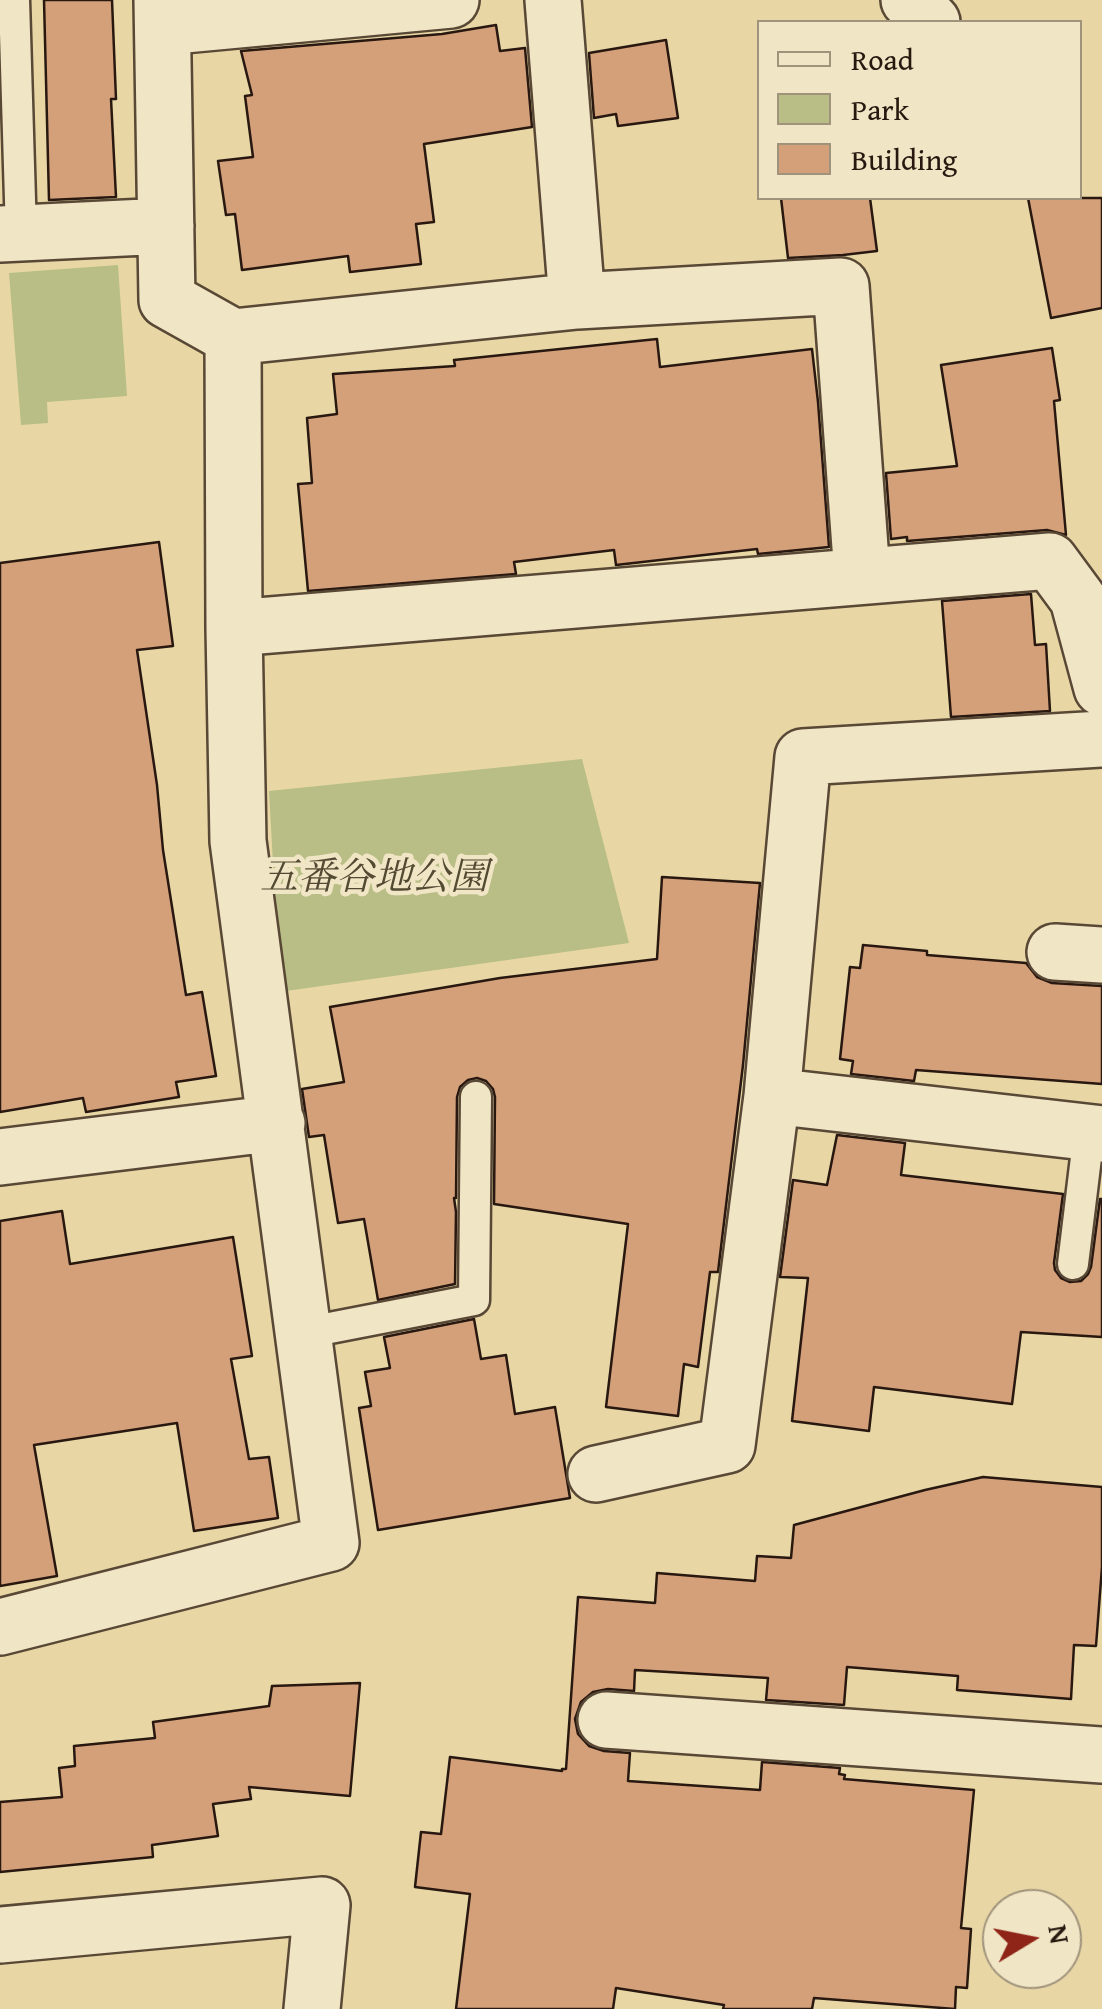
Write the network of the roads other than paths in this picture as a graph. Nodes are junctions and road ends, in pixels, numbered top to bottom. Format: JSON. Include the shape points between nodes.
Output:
{"nodes":[{"id":1,"x":14,"y":0,"type":"edge"},
{"id":2,"x":451,"y":0,"type":"edge"},
{"id":3,"x":553,"y":0,"type":"edge"},
{"id":4,"x":910,"y":0,"type":"edge"},
{"id":5,"x":163,"y":14,"type":"edge"},
{"id":6,"x":930,"y":20,"type":"edge"},
{"id":7,"x":166,"y":226,"type":"junction"},
{"id":8,"x":10,"y":233,"type":"edge"},
{"id":9,"x":577,"y":300,"type":"junction"},
{"id":10,"x":234,"y":337,"type":"junction"},
{"id":11,"x":862,"y":575,"type":"junction"},
{"id":12,"x":234,"y":628,"type":"junction"},
{"id":13,"x":1102,"y":688,"type":"edge"},
{"id":14,"x":1102,"y":740,"type":"edge"},
{"id":15,"x":772,"y":1096,"type":"junction"},
{"id":16,"x":476,"y":1097,"type":"dead end"},
{"id":17,"x":276,"y":1123,"type":"junction"},
{"id":18,"x":1095,"y":1133,"type":"edge"},
{"id":19,"x":0,"y":1157,"type":"edge"},
{"id":20,"x":1073,"y":1264,"type":"dead end"},
{"id":21,"x":304,"y":1333,"type":"junction"},
{"id":22,"x":596,"y":1474,"type":"dead end"},
{"id":23,"x":0,"y":1627,"type":"edge"},
{"id":24,"x":606,"y":1720,"type":"dead end"},
{"id":25,"x":1102,"y":1755,"type":"edge"},
{"id":26,"x":0,"y":1935,"type":"edge"},
{"id":27,"x":312,"y":2009,"type":"edge"}],
"edges":[{"from":1,"to":8,"type":"lane"},
{"from":2,"to":5,"type":"street"},
{"from":3,"to":9,"type":"street"},
{"from":4,"to":6,"type":"street"},
{"from":5,"to":7,"type":"street"},
{"from":7,"to":8,"type":"street"},
{"from":7,"to":10,"type":"street","via":[[166,300]]},
{"from":9,"to":10,"type":"street"},
{"from":9,"to":11,"type":"street","via":[[841,286]]},
{"from":10,"to":12,"type":"street"},
{"from":11,"to":12,"type":"street"},
{"from":11,"to":13,"type":"street","via":[[1050,561],[1078,599]]},
{"from":12,"to":17,"type":"street","via":[[238,841]]},
{"from":14,"to":15,"type":"street","via":[[803,757]]},
{"from":15,"to":18,"type":"street"},
{"from":15,"to":22,"type":"street","via":[[727,1445]]},
{"from":16,"to":21,"type":"lane","via":[[474,1300]]},
{"from":17,"to":19,"type":"street"},
{"from":17,"to":21,"type":"street"},
{"from":18,"to":20,"type":"lane"},
{"from":21,"to":23,"type":"street","via":[[330,1543]]},
{"from":24,"to":25,"type":"street"},
{"from":26,"to":27,"type":"street","via":[[322,1904]]}]}
